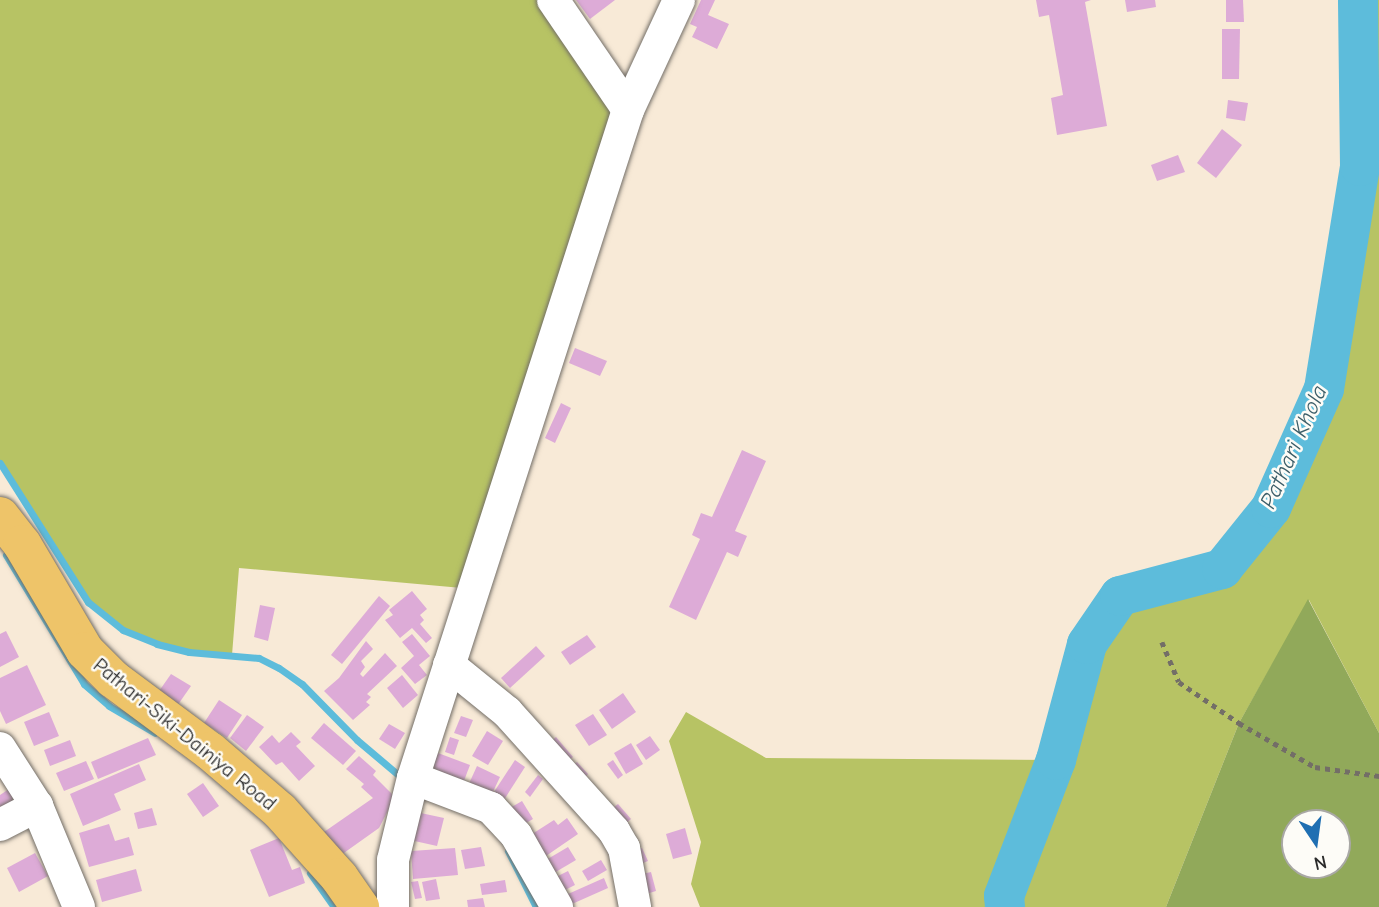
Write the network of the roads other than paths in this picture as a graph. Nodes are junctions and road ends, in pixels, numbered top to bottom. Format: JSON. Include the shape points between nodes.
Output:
{"nodes":[{"id":1,"x":553,"y":0,"type":"edge"},
{"id":2,"x":679,"y":0,"type":"edge"},
{"id":3,"x":628,"y":110,"type":"junction"},
{"id":4,"x":0,"y":516,"type":"edge"},
{"id":5,"x":449,"y":665,"type":"junction"},
{"id":6,"x":0,"y":748,"type":"edge"},
{"id":7,"x":413,"y":778,"type":"junction"},
{"id":8,"x":37,"y":806,"type":"junction"},
{"id":9,"x":0,"y":825,"type":"edge"},
{"id":10,"x":79,"y":907,"type":"edge"},
{"id":11,"x":360,"y":907,"type":"edge"},
{"id":12,"x":393,"y":907,"type":"edge"},
{"id":13,"x":557,"y":907,"type":"edge"},
{"id":14,"x":635,"y":907,"type":"edge"}],
"edges":[{"from":1,"to":3,"type":"street"},
{"from":2,"to":3,"type":"street"},
{"from":3,"to":5,"type":"street"},
{"from":4,"to":11,"type":"main road","name":"Pathari-Siki-Dainiya Road","via":[[22,544],[85,651],[113,679],[210,751],[280,811]]},
{"from":5,"to":7,"type":"street"},
{"from":5,"to":14,"type":"street","via":[[507,712],[614,831],[624,848]]},
{"from":6,"to":8,"type":"street"},
{"from":7,"to":12,"type":"street","via":[[393,860]]},
{"from":7,"to":13,"type":"street","via":[[491,808],[516,835]]},
{"from":8,"to":9,"type":"street"},
{"from":8,"to":10,"type":"street"}]}
